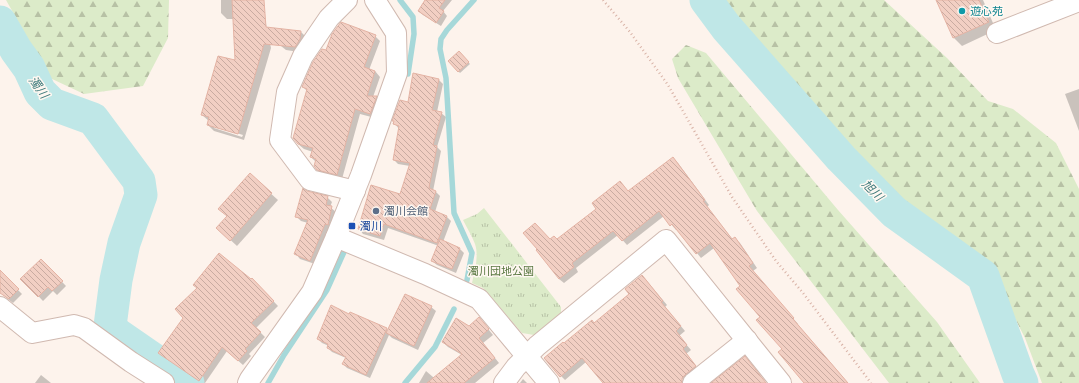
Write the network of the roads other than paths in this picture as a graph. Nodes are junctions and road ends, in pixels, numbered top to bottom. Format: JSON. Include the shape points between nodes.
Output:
{"nodes":[{"id":1,"x":347,"y":0,"type":"edge"},
{"id":2,"x":375,"y":0,"type":"edge"},
{"id":3,"x":1079,"y":2,"type":"edge"},
{"id":4,"x":997,"y":33,"type":"dead end"},
{"id":5,"x":355,"y":191,"type":"junction"},
{"id":6,"x":336,"y":237,"type":"junction"},
{"id":7,"x":0,"y":307,"type":"edge"},
{"id":8,"x":747,"y":340,"type":"junction"},
{"id":9,"x":527,"y":355,"type":"junction"},
{"id":10,"x":164,"y":383,"type":"edge"},
{"id":11,"x":248,"y":383,"type":"edge"},
{"id":12,"x":504,"y":383,"type":"edge"},
{"id":13,"x":550,"y":383,"type":"edge"},
{"id":14,"x":693,"y":383,"type":"edge"},
{"id":15,"x":781,"y":383,"type":"edge"}],
"edges":[{"from":1,"to":5,"type":"street","via":[[329,18],[303,56],[287,92],[280,140],[310,180]]},
{"from":2,"to":5,"type":"street","via":[[396,33],[397,73]]},
{"from":3,"to":4,"type":"street"},
{"from":5,"to":6,"type":"street"},
{"from":6,"to":9,"type":"street","via":[[480,299]]},
{"from":6,"to":11,"type":"street","via":[[312,292]]},
{"from":7,"to":10,"type":"street","via":[[32,333],[74,325],[84,328]]},
{"from":8,"to":9,"type":"street","via":[[666,240]]},
{"from":8,"to":14,"type":"street"},
{"from":8,"to":15,"type":"street"},
{"from":9,"to":12,"type":"street"},
{"from":9,"to":13,"type":"street"}]}
